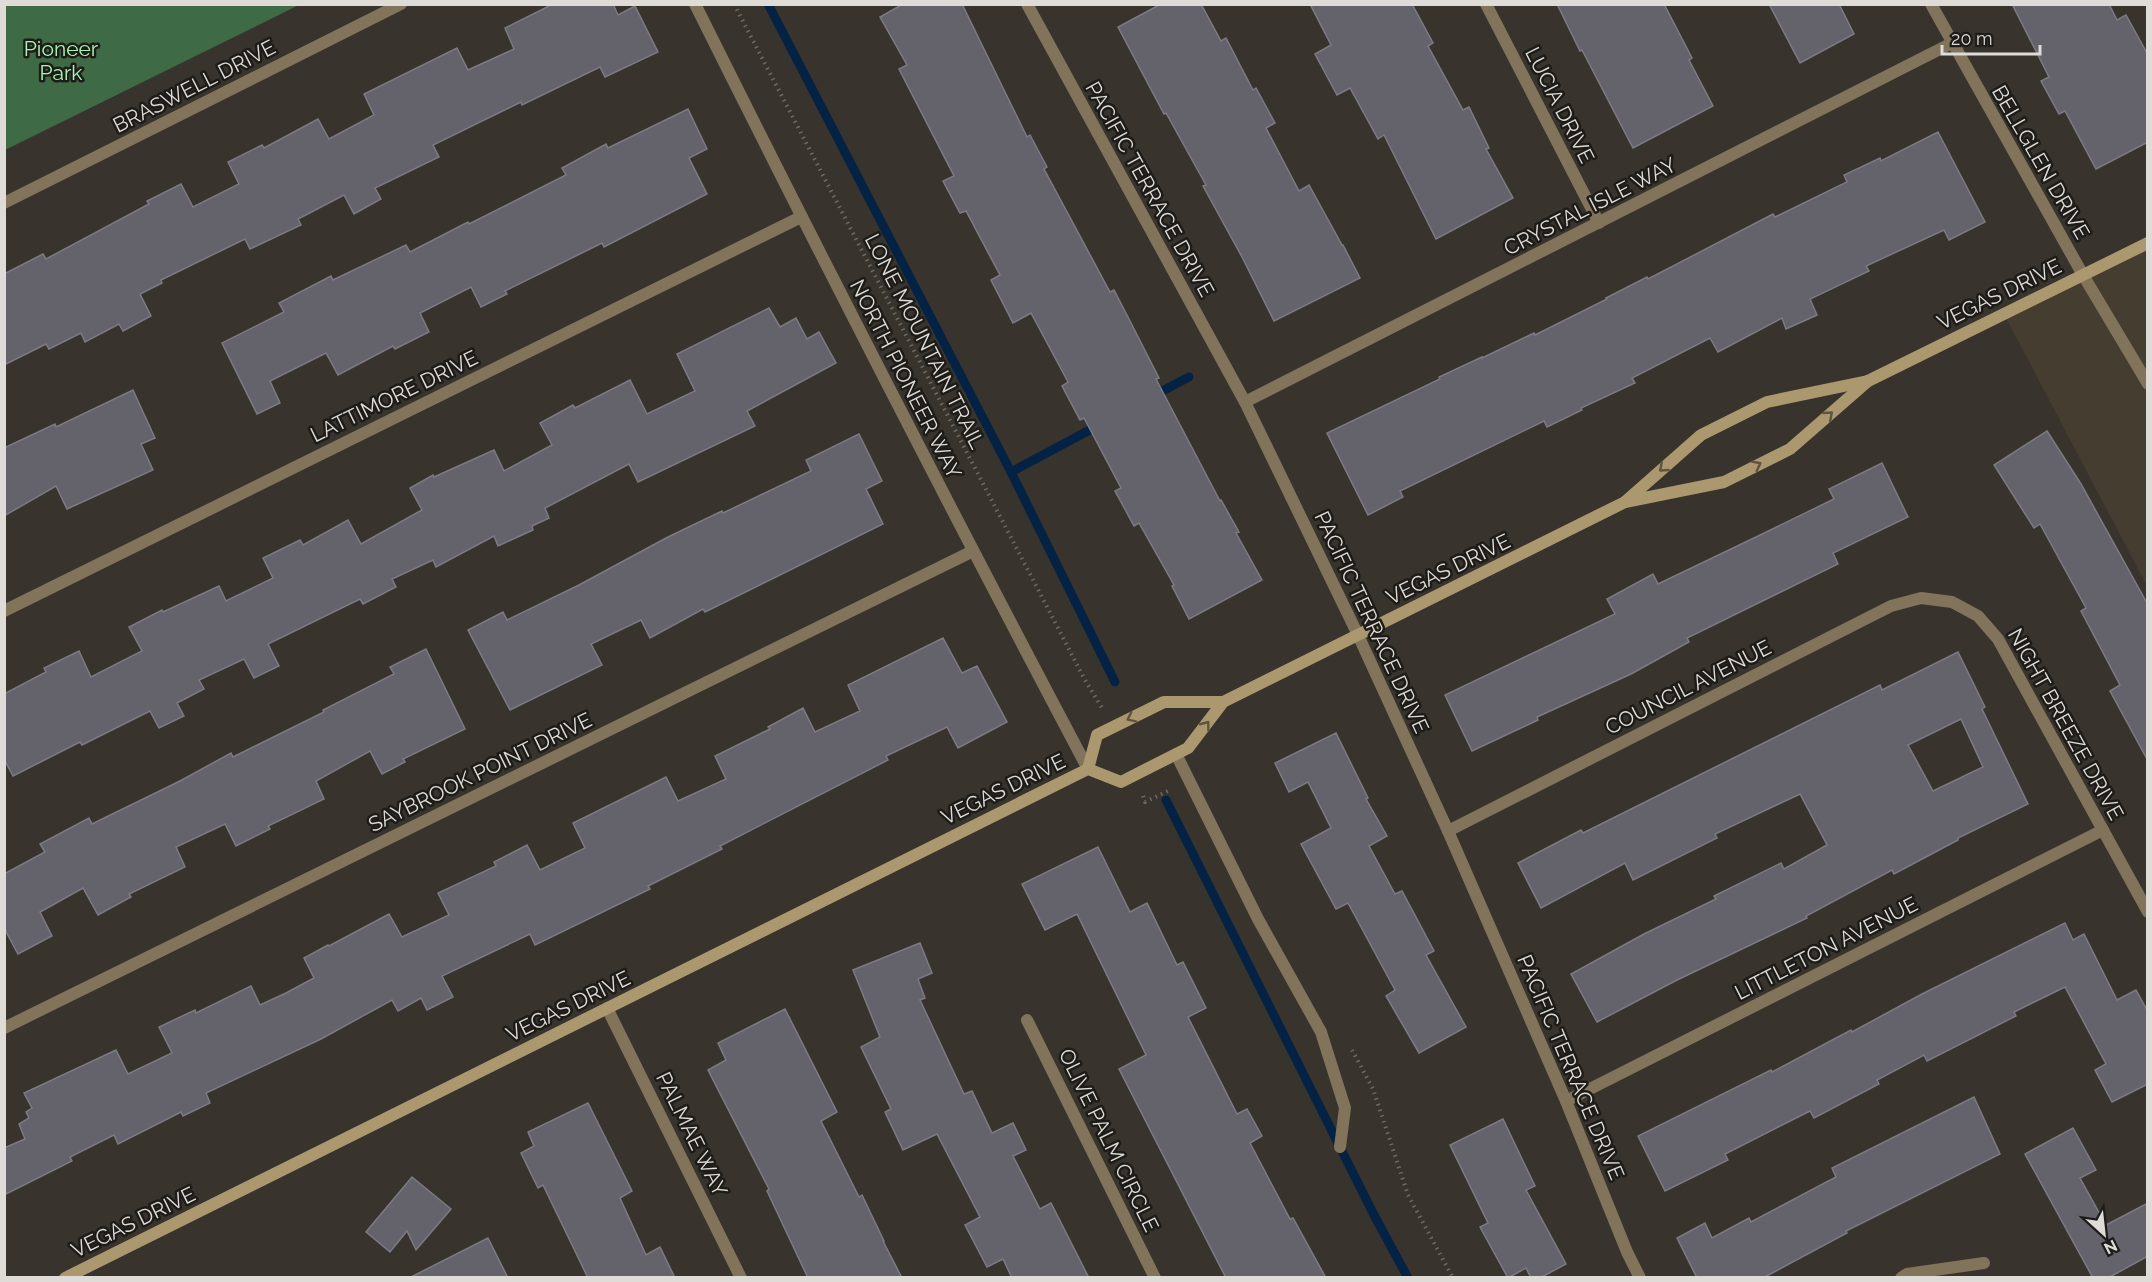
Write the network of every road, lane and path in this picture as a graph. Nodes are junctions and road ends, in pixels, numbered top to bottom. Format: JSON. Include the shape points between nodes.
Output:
{"nodes":[{"id":1,"x":401,"y":4,"type":"edge"},
{"id":2,"x":695,"y":4,"type":"edge"},
{"id":3,"x":734,"y":4,"type":"edge"},
{"id":4,"x":1027,"y":4,"type":"edge"},
{"id":5,"x":1486,"y":4,"type":"edge"},
{"id":6,"x":1931,"y":4,"type":"edge"},
{"id":7,"x":1952,"y":43,"type":"junction"},
{"id":8,"x":4,"y":203,"type":"edge"},
{"id":9,"x":801,"y":217,"type":"junction"},
{"id":10,"x":1599,"y":223,"type":"junction"},
{"id":11,"x":2148,"y":243,"type":"edge"},
{"id":12,"x":2083,"y":275,"type":"junction"},
{"id":13,"x":1869,"y":381,"type":"junction"},
{"id":14,"x":2148,"y":384,"type":"edge"},
{"id":15,"x":1245,"y":402,"type":"junction"},
{"id":16,"x":1625,"y":502,"type":"junction"},
{"id":17,"x":973,"y":550,"type":"junction"},
{"id":18,"x":1952,"y":602,"type":"joint"},
{"id":19,"x":4,"y":610,"type":"edge"},
{"id":20,"x":1358,"y":635,"type":"junction"},
{"id":21,"x":1092,"y":690,"type":"dead end"},
{"id":22,"x":1223,"y":702,"type":"junction"},
{"id":23,"x":1176,"y":754,"type":"junction"},
{"id":24,"x":1088,"y":769,"type":"junction"},
{"id":25,"x":2103,"y":830,"type":"junction"},
{"id":26,"x":1448,"y":831,"type":"junction"},
{"id":27,"x":2148,"y":912,"type":"edge"},
{"id":28,"x":607,"y":1008,"type":"junction"},
{"id":29,"x":1027,"y":1020,"type":"dead end"},
{"id":30,"x":4,"y":1028,"type":"edge"},
{"id":31,"x":1566,"y":1101,"type":"junction"},
{"id":32,"x":1340,"y":1147,"type":"dead end"},
{"id":33,"x":1984,"y":1263,"type":"dead end"},
{"id":34,"x":65,"y":1278,"type":"edge"},
{"id":35,"x":741,"y":1278,"type":"edge"},
{"id":36,"x":1155,"y":1278,"type":"edge"},
{"id":37,"x":1640,"y":1278,"type":"edge"},
{"id":38,"x":1901,"y":1278,"type":"edge"}],
"edges":[{"from":1,"to":8,"type":"street","name":"BRASWELL DRIVE"},
{"from":2,"to":9,"type":"street","name":"NORTH PIONEER WAY"},
{"from":3,"to":21,"type":"path","name":"LONE MOUNTAIN TRAIL"},
{"from":4,"to":15,"type":"street","name":"PACIFIC TERRACE DRIVE"},
{"from":5,"to":10,"type":"street","name":"LUCIA DRIVE"},
{"from":6,"to":7,"type":"street","name":"BELLGLEN DRIVE"},
{"from":7,"to":10,"type":"street","name":"CRYSTAL ISLE WAY"},
{"from":7,"to":12,"type":"street","name":"BELLGLEN DRIVE"},
{"from":9,"to":17,"type":"street","name":"NORTH PIONEER WAY"},
{"from":9,"to":19,"type":"street","name":"LATTIMORE DRIVE"},
{"from":10,"to":15,"type":"street","name":"CRYSTAL ISLE WAY"},
{"from":11,"to":12,"type":"main road","name":"VEGAS DRIVE"},
{"from":12,"to":13,"type":"main road","name":"VEGAS DRIVE"},
{"from":12,"to":14,"type":"street","name":"BELLGLEN DRIVE"},
{"from":16,"to":13,"type":"main road","name":"VEGAS DRIVE","one_way":true,"via":[[1724,482],[1790,449]]},
{"from":13,"to":16,"type":"main road","name":"VEGAS DRIVE","one_way":true,"via":[[1758,406],[1701,435]]},
{"from":15,"to":20,"type":"street","name":"PACIFIC TERRACE DRIVE"},
{"from":16,"to":20,"type":"main road","name":"VEGAS DRIVE"},
{"from":17,"to":24,"type":"street","name":"NORTH PIONEER WAY"},
{"from":17,"to":30,"type":"street","name":"SAYBROOK POINT DRIVE"},
{"from":18,"to":25,"type":"street","name":"NIGHT BREEZE DRIVE","via":[[1978,616],[1998,639]]},
{"from":18,"to":26,"type":"street","name":"COUNCIL AVENUE","via":[[1921,598],[1891,606]]},
{"from":20,"to":22,"type":"main road","name":"VEGAS DRIVE"},
{"from":20,"to":26,"type":"street","name":"PACIFIC TERRACE DRIVE"},
{"from":23,"to":22,"type":"main road","name":"VEGAS DRIVE","one_way":true,"via":[[1188,748]]},
{"from":22,"to":24,"type":"main road","name":"VEGAS DRIVE","one_way":true,"via":[[1164,702],[1113,727],[1097,735]]},
{"from":23,"to":24,"type":"main road","name":"VEGAS DRIVE","via":[[1121,782]]},
{"from":23,"to":32,"type":"street","via":[[1258,919],[1321,1032],[1345,1108]]},
{"from":24,"to":28,"type":"main road","name":"VEGAS DRIVE"},
{"from":25,"to":27,"type":"street","name":"NIGHT BREEZE DRIVE"},
{"from":25,"to":31,"type":"street","name":"LITTLETON AVENUE"},
{"from":26,"to":31,"type":"street","name":"PACIFIC TERRACE DRIVE"},
{"from":28,"to":34,"type":"main road","name":"VEGAS DRIVE"},
{"from":28,"to":35,"type":"street","name":"PALMAE WAY"},
{"from":29,"to":36,"type":"street","name":"OLIVE PALM CIRCLE"},
{"from":31,"to":37,"type":"street","name":"PACIFIC TERRACE DRIVE"},
{"from":33,"to":38,"type":"street"}]}
